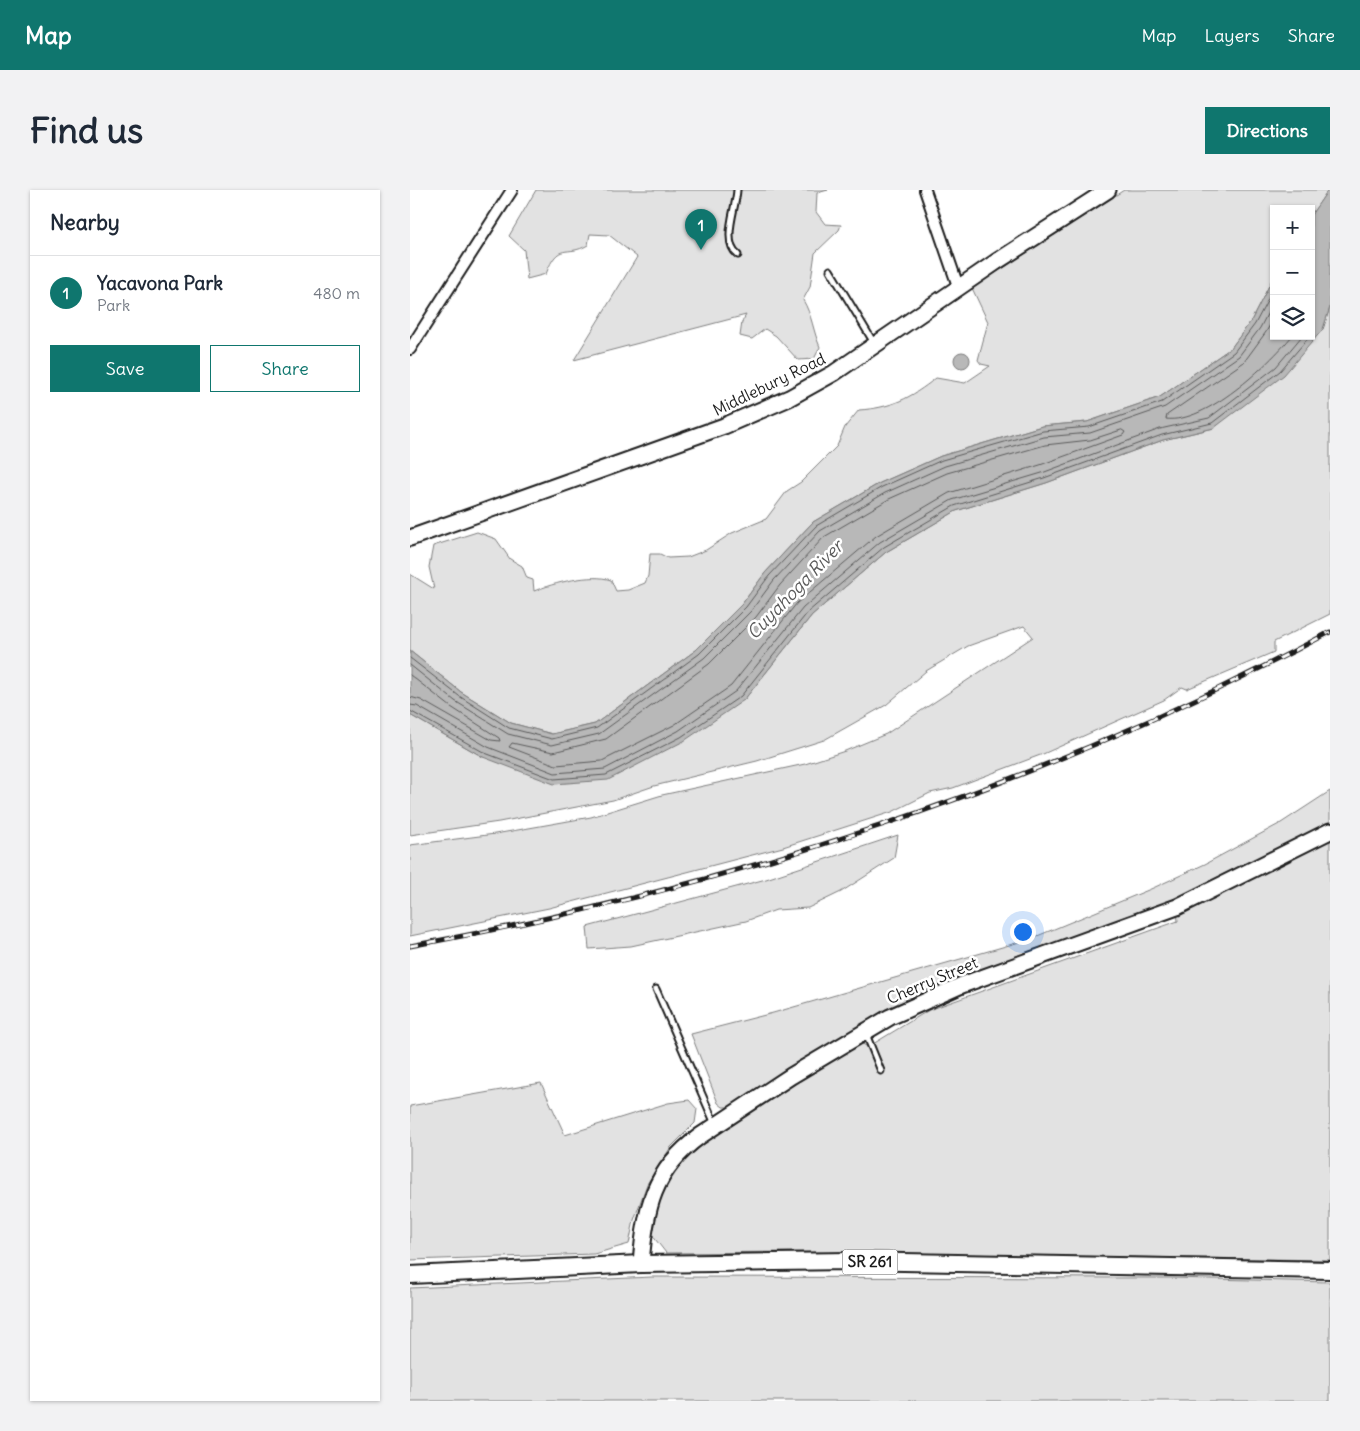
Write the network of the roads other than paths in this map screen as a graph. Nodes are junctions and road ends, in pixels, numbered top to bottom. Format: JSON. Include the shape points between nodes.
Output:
{"nodes":[{"id":1,"x":512,"y":190,"type":"edge"},
{"id":2,"x":737,"y":190,"type":"edge"},
{"id":3,"x":925,"y":190,"type":"edge"},
{"id":4,"x":1108,"y":190,"type":"edge"},
{"id":5,"x":738,"y":256,"type":"dead end"},
{"id":6,"x":830,"y":270,"type":"dead end"},
{"id":7,"x":959,"y":289,"type":"junction"},
{"id":8,"x":876,"y":346,"type":"junction"},
{"id":9,"x":410,"y":349,"type":"edge"},
{"id":10,"x":410,"y":538,"type":"edge"},
{"id":11,"x":1330,"y":831,"type":"edge"},
{"id":12,"x":656,"y":989,"type":"dead end"},
{"id":13,"x":864,"y":1031,"type":"junction"},
{"id":14,"x":881,"y":1071,"type":"dead end"},
{"id":15,"x":715,"y":1125,"type":"junction"},
{"id":16,"x":641,"y":1264,"type":"junction"},
{"id":17,"x":1330,"y":1270,"type":"edge"},
{"id":18,"x":410,"y":1275,"type":"edge"}],
"edges":[{"from":1,"to":9,"type":"street"},
{"from":2,"to":5,"type":"lane","via":[[730,242]]},
{"from":3,"to":7,"type":"street"},
{"from":4,"to":7,"type":"street","name":"Middlebury Road"},
{"from":6,"to":8,"type":"lane"},
{"from":7,"to":8,"type":"street","name":"Middlebury Road"},
{"from":8,"to":10,"type":"street","name":"Middlebury Road","via":[[789,398],[741,419]]},
{"from":11,"to":13,"type":"street","name":"Cherry Street","via":[[1177,907],[937,995]]},
{"from":12,"to":15,"type":"lane"},
{"from":13,"to":14,"type":"lane"},
{"from":13,"to":15,"type":"street","name":"Cherry Street"},
{"from":15,"to":16,"type":"street","name":"Cherry Street","via":[[679,1153],[660,1177],[647,1214]]},
{"from":16,"to":17,"type":"main road","number":"SR 261","via":[[850,1261]]},
{"from":16,"to":18,"type":"main road","number":"SR 261"}]}
